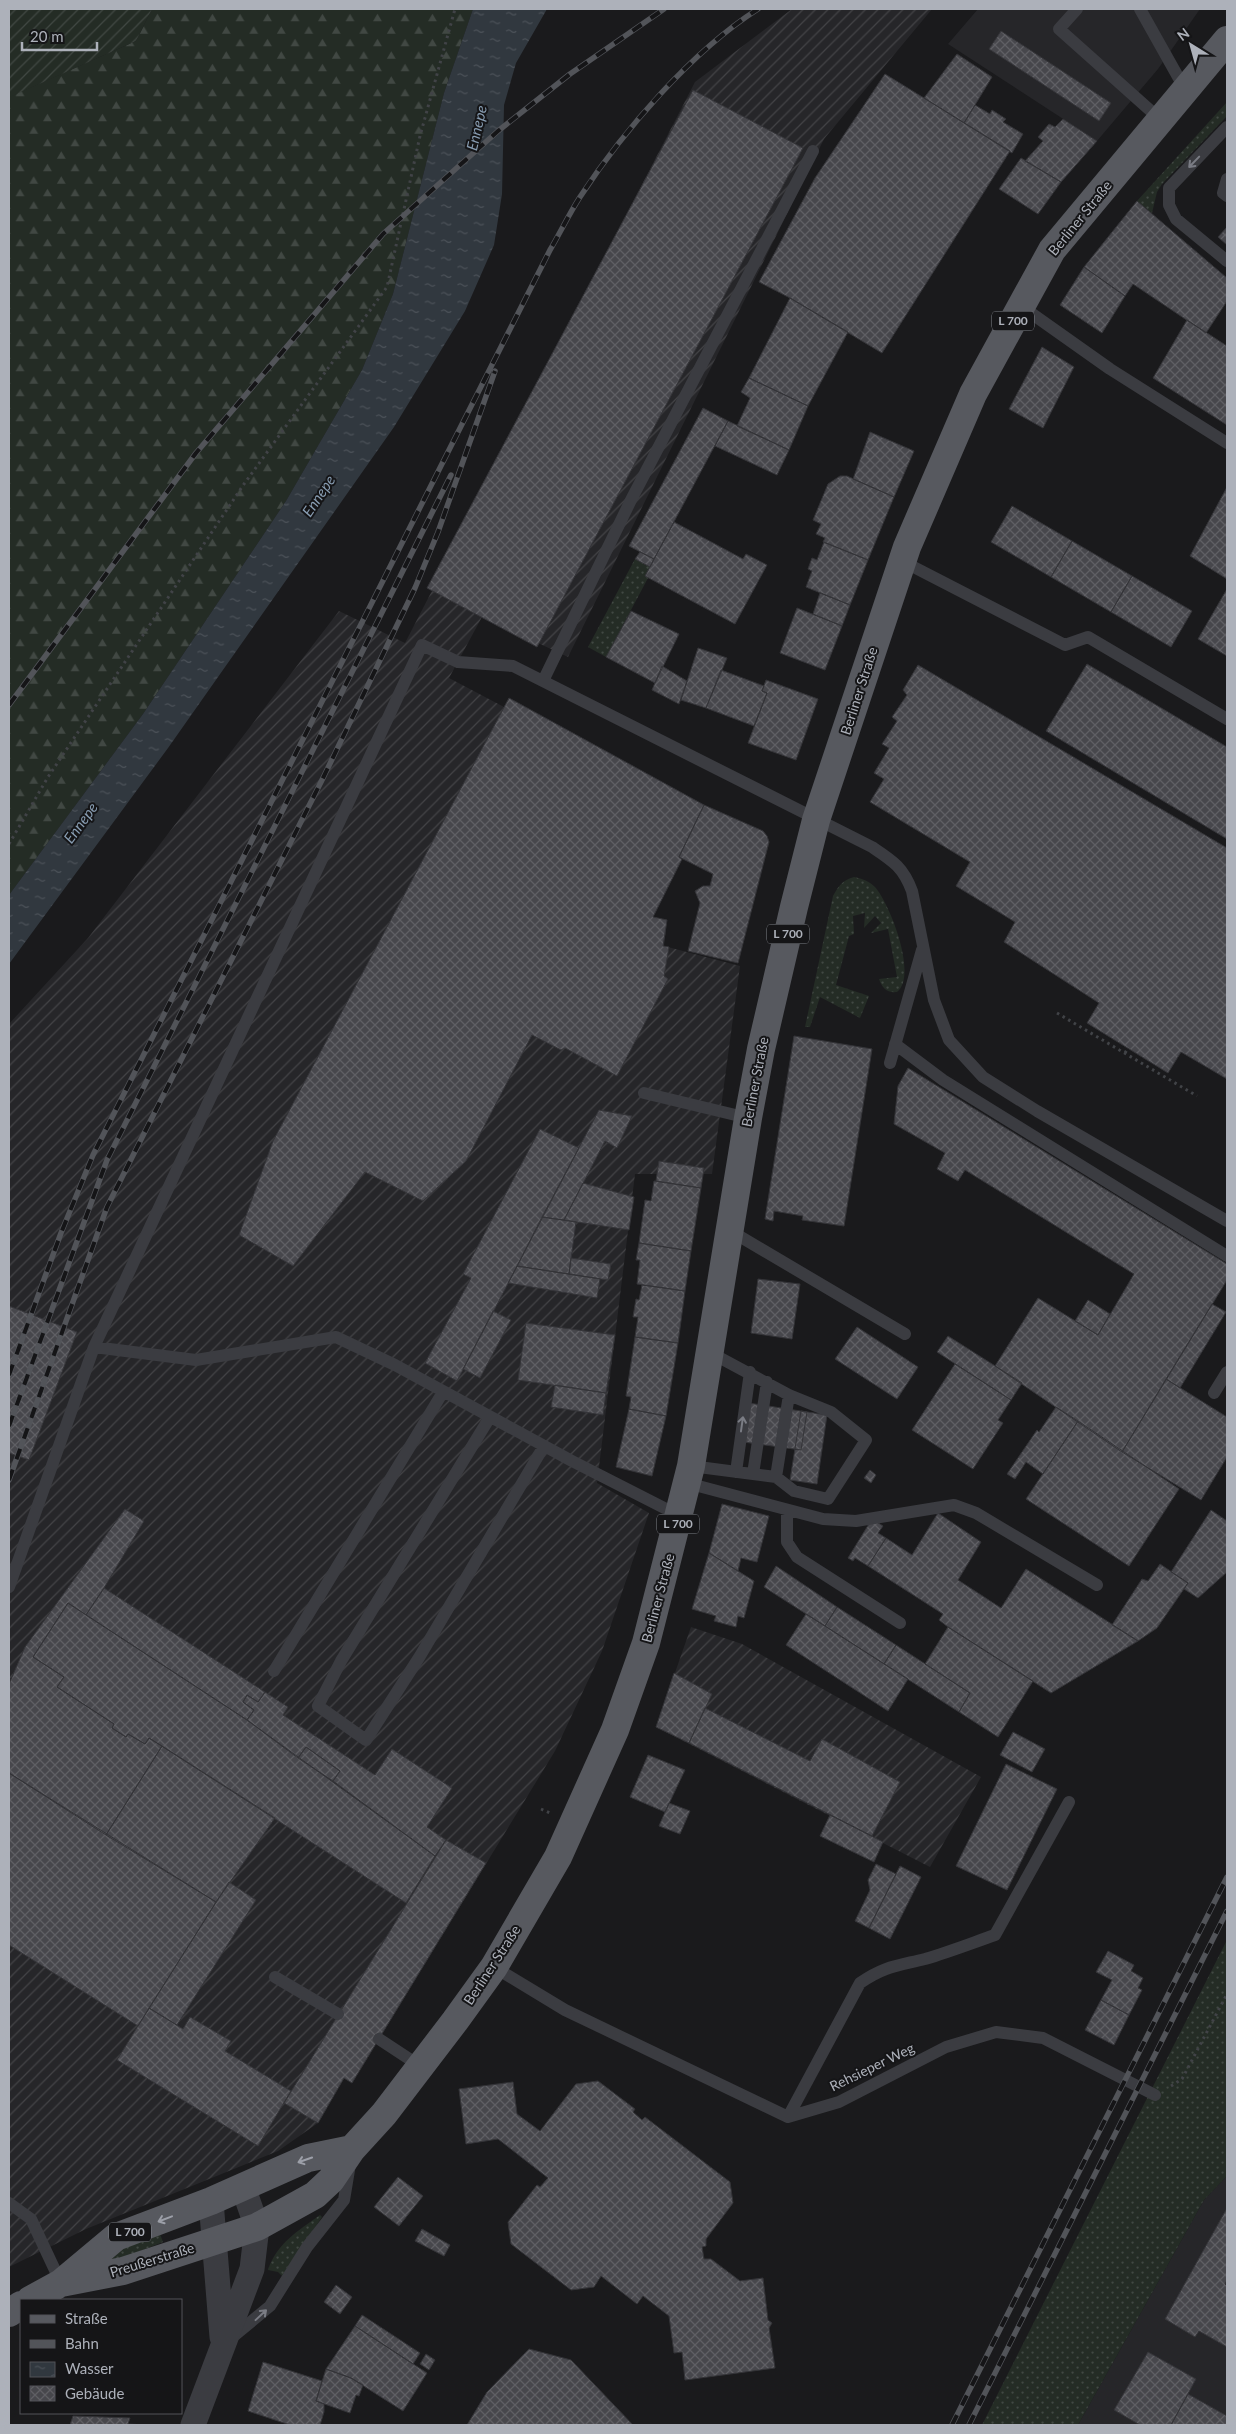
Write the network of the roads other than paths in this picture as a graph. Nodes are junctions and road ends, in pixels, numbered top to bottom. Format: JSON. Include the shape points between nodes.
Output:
{"nodes":[{"id":1,"x":1077,"y":9,"type":"edge"},
{"id":2,"x":1140,"y":9,"type":"edge"},
{"id":3,"x":1227,"y":40,"type":"edge"},
{"id":4,"x":1186,"y":91,"type":"junction"},
{"id":5,"x":1161,"y":120,"type":"junction"},
{"id":6,"x":1227,"y":127,"type":"edge"},
{"id":7,"x":813,"y":151,"type":"dead end"},
{"id":8,"x":1227,"y":179,"type":"edge"},
{"id":9,"x":1227,"y":196,"type":"edge"},
{"id":10,"x":1227,"y":261,"type":"edge"},
{"id":11,"x":1021,"y":306,"type":"junction"},
{"id":12,"x":1227,"y":443,"type":"edge"},
{"id":13,"x":902,"y":561,"type":"junction"},
{"id":14,"x":543,"y":681,"type":"junction"},
{"id":15,"x":1227,"y":719,"type":"edge"},
{"id":16,"x":816,"y":820,"type":"junction"},
{"id":17,"x":922,"y":948,"type":"junction"},
{"id":18,"x":895,"y":1044,"type":"junction"},
{"id":19,"x":890,"y":1063,"type":"dead end"},
{"id":20,"x":644,"y":1093,"type":"dead end"},
{"id":21,"x":748,"y":1118,"type":"junction"},
{"id":22,"x":1227,"y":1221,"type":"edge"},
{"id":23,"x":729,"y":1230,"type":"junction"},
{"id":24,"x":1227,"y":1256,"type":"edge"},
{"id":25,"x":905,"y":1334,"type":"dead end"},
{"id":26,"x":94,"y":1347,"type":"junction"},
{"id":27,"x":711,"y":1353,"type":"junction"},
{"id":28,"x":750,"y":1372,"type":"junction"},
{"id":29,"x":1227,"y":1372,"type":"edge"},
{"id":30,"x":767,"y":1382,"type":"junction"},
{"id":31,"x":444,"y":1392,"type":"junction"},
{"id":32,"x":1214,"y":1393,"type":"dead end"},
{"id":33,"x":789,"y":1395,"type":"junction"},
{"id":34,"x":490,"y":1417,"type":"junction"},
{"id":35,"x":544,"y":1446,"type":"junction"},
{"id":36,"x":736,"y":1472,"type":"junction"},
{"id":37,"x":753,"y":1474,"type":"junction"},
{"id":38,"x":689,"y":1475,"type":"junction"},
{"id":39,"x":776,"y":1477,"type":"junction"},
{"id":40,"x":787,"y":1510,"type":"junction"},
{"id":41,"x":680,"y":1516,"type":"junction"},
{"id":42,"x":1097,"y":1585,"type":"dead end"},
{"id":43,"x":9,"y":1587,"type":"edge"},
{"id":44,"x":900,"y":1623,"type":"dead end"},
{"id":45,"x":274,"y":1671,"type":"dead end"},
{"id":46,"x":1069,"y":1802,"type":"dead end"},
{"id":47,"x":494,"y":1967,"type":"junction"},
{"id":48,"x":276,"y":1977,"type":"dead end"},
{"id":49,"x":338,"y":2014,"type":"dead end"},
{"id":50,"x":379,"y":2039,"type":"dead end"},
{"id":51,"x":420,"y":2066,"type":"junction"},
{"id":52,"x":1155,"y":2095,"type":"road end"},
{"id":53,"x":788,"y":2117,"type":"junction"},
{"id":54,"x":352,"y":2149,"type":"junction"},
{"id":55,"x":243,"y":2187,"type":"junction"},
{"id":56,"x":211,"y":2201,"type":"junction"},
{"id":57,"x":9,"y":2203,"type":"edge"},
{"id":58,"x":256,"y":2227,"type":"junction"},
{"id":59,"x":212,"y":2242,"type":"junction"},
{"id":60,"x":61,"y":2283,"type":"junction"},
{"id":61,"x":32,"y":2299,"type":"edge"},
{"id":62,"x":20,"y":2307,"type":"edge"},
{"id":63,"x":9,"y":2313,"type":"edge"},
{"id":64,"x":223,"y":2345,"type":"junction"},
{"id":65,"x":193,"y":2425,"type":"edge"}],
"edges":[{"from":1,"to":5,"type":"lane","via":[[1059,29]]},
{"from":2,"to":4,"type":"lane"},
{"from":3,"to":4,"type":"main road","name":"Berliner Straße","number":"L 700"},
{"from":4,"to":5,"type":"main road","name":"Berliner Straße","number":"L 700"},
{"from":5,"to":11,"type":"main road","name":"Berliner Straße","number":"L 700","via":[[1052,250]]},
{"from":6,"to":10,"type":"lane","one_way":true,"via":[[1169,188],[1169,205],[1176,219]]},
{"from":7,"to":14,"type":"lane","via":[[631,500]]},
{"from":8,"to":9,"type":"lane","via":[[1223,192]]},
{"from":11,"to":12,"type":"lane","via":[[1110,369]]},
{"from":11,"to":13,"type":"main road","name":"Berliner Straße","number":"L 700","via":[[973,394]]},
{"from":13,"to":15,"type":"lane","via":[[1065,645],[1088,637]]},
{"from":13,"to":16,"type":"main road","name":"Berliner Straße","number":"L 700"},
{"from":14,"to":16,"type":"lane"},
{"from":14,"to":26,"type":"lane","via":[[513,666],[458,662],[422,645]]},
{"from":16,"to":17,"type":"lane","via":[[872,848],[906,874]]},
{"from":16,"to":21,"type":"main road","name":"Berliner Straße","number":"L 700","via":[[761,1048]]},
{"from":17,"to":18,"type":"lane"},
{"from":17,"to":22,"type":"lane","via":[[934,1000],[949,1040],[983,1077]]},
{"from":18,"to":19,"type":"lane"},
{"from":18,"to":24,"type":"lane","via":[[942,1080]]},
{"from":20,"to":21,"type":"lane"},
{"from":21,"to":23,"type":"main road","name":"Berliner Straße","number":"L 700"},
{"from":23,"to":25,"type":"lane"},
{"from":23,"to":27,"type":"main road","name":"Berliner Straße","number":"L 700"},
{"from":26,"to":31,"type":"lane","via":[[196,1360],[336,1337]]},
{"from":26,"to":43,"type":"lane"},
{"from":27,"to":28,"type":"lane"},
{"from":27,"to":38,"type":"main road","name":"Berliner Straße","number":"L 700"},
{"from":28,"to":30,"type":"lane"},
{"from":36,"to":28,"type":"lane","one_way":true},
{"from":29,"to":32,"type":"lane"},
{"from":30,"to":33,"type":"lane"},
{"from":30,"to":37,"type":"lane"},
{"from":31,"to":34,"type":"lane"},
{"from":31,"to":45,"type":"lane"},
{"from":33,"to":39,"type":"lane"},
{"from":33,"to":39,"type":"lane","via":[[831,1412],[866,1440],[828,1499],[794,1491]]},
{"from":34,"to":35,"type":"lane"},
{"from":34,"to":35,"type":"lane","via":[[341,1661],[318,1706],[366,1740],[420,1656]]},
{"from":35,"to":41,"type":"lane"},
{"from":36,"to":37,"type":"lane"},
{"from":36,"to":38,"type":"lane"},
{"from":37,"to":39,"type":"lane"},
{"from":38,"to":40,"type":"lane"},
{"from":38,"to":41,"type":"main road","name":"Berliner Straße","number":"L 700"},
{"from":40,"to":42,"type":"lane","via":[[823,1520],[856,1521],[954,1505],[976,1513]]},
{"from":40,"to":44,"type":"lane","via":[[787,1542],[797,1557]]},
{"from":41,"to":47,"type":"main road","name":"Berliner Straße","number":"L 700","via":[[646,1643],[616,1730],[558,1857]]},
{"from":46,"to":53,"type":"lane","via":[[995,1935],[877,1971],[860,1983]]},
{"from":47,"to":51,"type":"main road","name":"Berliner Straße","number":"L 700"},
{"from":47,"to":53,"type":"lane","via":[[565,2010]]},
{"from":48,"to":49,"type":"lane"},
{"from":50,"to":51,"type":"lane"},
{"from":51,"to":54,"type":"main road","name":"Berliner Straße","number":"L 700","via":[[384,2114]]},
{"from":52,"to":53,"type":"lane","name":"Rehsieper Weg","via":[[1043,2038],[996,2032],[946,2047],[838,2102]]},
{"from":54,"to":55,"type":"main road","number":"L 700","one_way":true,"via":[[308,2158]]},
{"from":54,"to":58,"type":"main road","name":"Berliner Straße","number":"L 700","via":[[331,2180],[315,2195]]},
{"from":64,"to":54,"type":"lane","one_way":true,"via":[[270,2306],[307,2247],[344,2200]]},
{"from":55,"to":56,"type":"main road","number":"L 700"},
{"from":55,"to":58,"type":"street"},
{"from":56,"to":59,"type":"street"},
{"from":56,"to":60,"type":"main road","name":"Preußerstraße","number":"L 700","one_way":true,"via":[[116,2237]]},
{"from":57,"to":60,"type":"lane","via":[[31,2219]]},
{"from":58,"to":59,"type":"main road","name":"Berliner Straße","number":"L 700"},
{"from":58,"to":64,"type":"street","via":[[252,2269]]},
{"from":59,"to":60,"type":"main road","name":"Preußerstraße","number":"L 700","via":[[123,2272]]},
{"from":59,"to":64,"type":"street"},
{"from":60,"to":61,"type":"main road","name":"Preußerstraße","number":"L 700"},
{"from":62,"to":63,"type":"main road"},
{"from":64,"to":65,"type":"street"}]}
